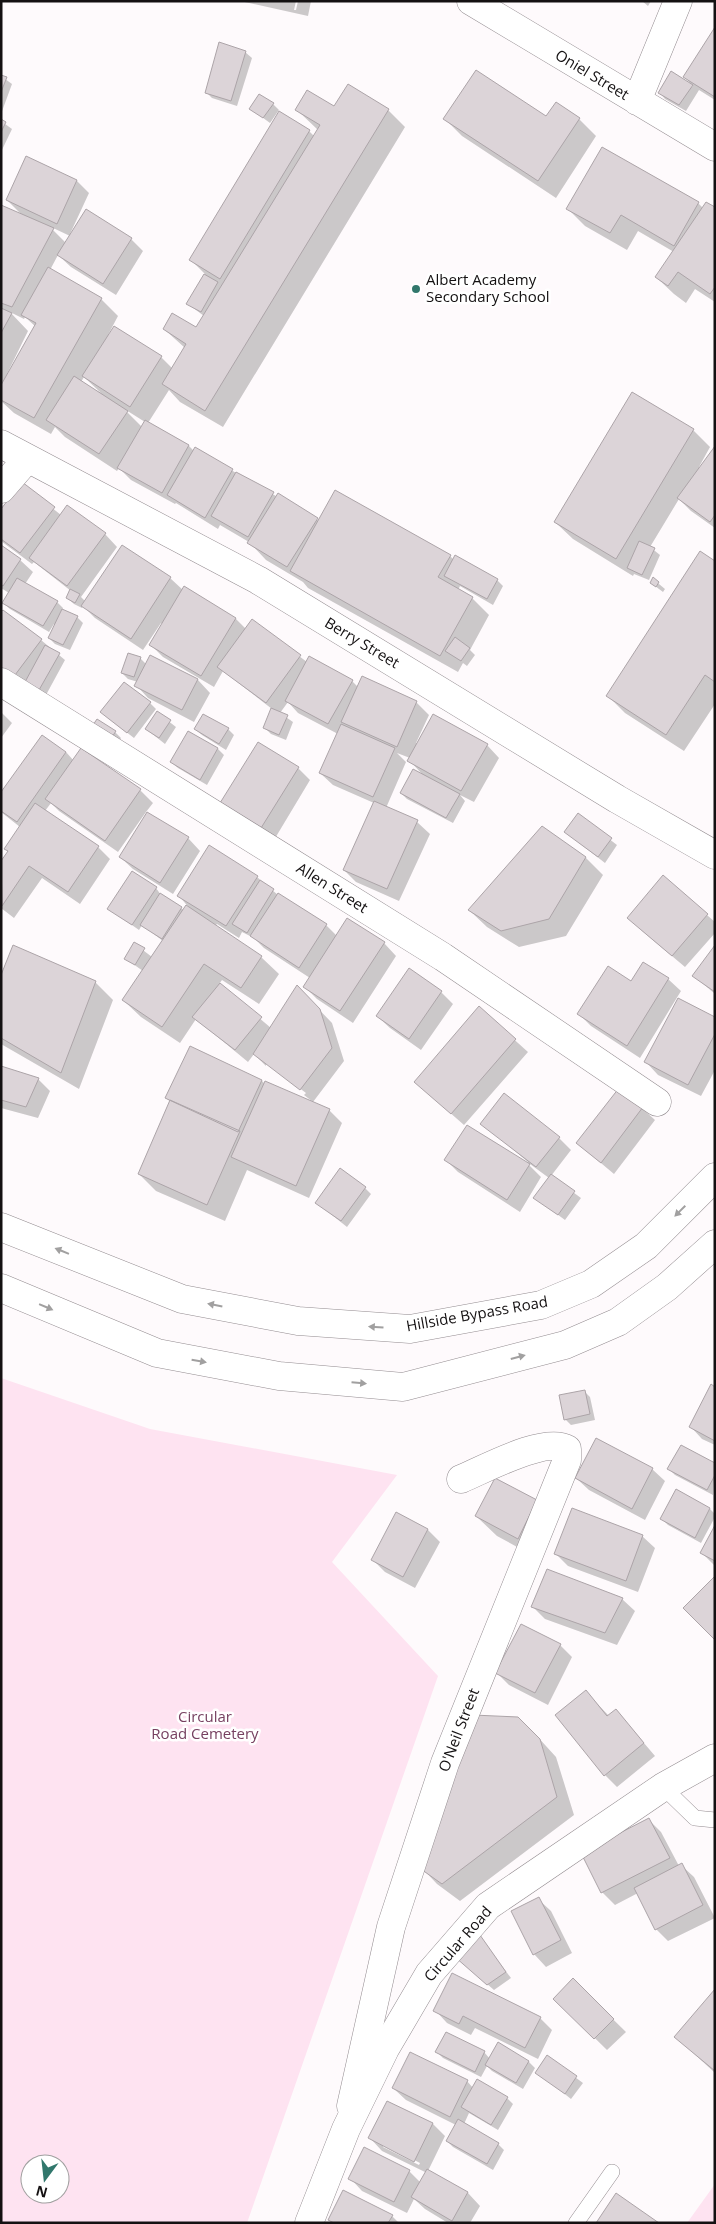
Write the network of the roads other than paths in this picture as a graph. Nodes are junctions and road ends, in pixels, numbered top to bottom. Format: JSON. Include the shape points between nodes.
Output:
{"nodes":[{"id":1,"x":471,"y":1,"type":"edge"},
{"id":2,"x":678,"y":1,"type":"edge"},
{"id":3,"x":637,"y":101,"type":"junction"},
{"id":4,"x":715,"y":146,"type":"edge"},
{"id":5,"x":1,"y":444,"type":"edge"},
{"id":6,"x":26,"y":459,"type":"junction"},
{"id":7,"x":1,"y":490,"type":"edge"},
{"id":8,"x":1,"y":682,"type":"edge"},
{"id":9,"x":715,"y":855,"type":"edge"},
{"id":10,"x":656,"y":1102,"type":"dead end"},
{"id":11,"x":715,"y":1177,"type":"edge"},
{"id":12,"x":1,"y":1227,"type":"edge"},
{"id":13,"x":715,"y":1244,"type":"edge"},
{"id":14,"x":1,"y":1288,"type":"edge"},
{"id":15,"x":461,"y":1479,"type":"dead end"},
{"id":16,"x":715,"y":1758,"type":"edge"},
{"id":17,"x":663,"y":1787,"type":"junction"},
{"id":18,"x":715,"y":1820,"type":"edge"},
{"id":19,"x":346,"y":2129,"type":"junction"},
{"id":20,"x":612,"y":2172,"type":"dead end"},
{"id":21,"x":309,"y":2223,"type":"edge"},
{"id":22,"x":576,"y":2223,"type":"edge"}],
"edges":[{"from":1,"to":3,"type":"street","name":"Oniel Street"},
{"from":2,"to":3,"type":"street"},
{"from":3,"to":4,"type":"street","name":"Oniel Street"},
{"from":5,"to":6,"type":"street","name":"Berry Street"},
{"from":6,"to":7,"type":"street"},
{"from":6,"to":9,"type":"street","name":"Berry Street","via":[[258,580],[617,799]]},
{"from":8,"to":10,"type":"street","name":"Allen Street","via":[[443,957]]},
{"from":11,"to":12,"type":"street","name":"Hillside Bypass Road","one_way":true,"via":[[646,1246],[592,1284],[541,1306],[410,1329],[298,1321],[182,1299]]},
{"from":14,"to":13,"type":"street","one_way":true,"via":[[157,1353],[279,1376],[403,1387],[565,1345],[618,1322],[667,1288]]},
{"from":15,"to":19,"type":"street","name":"O'Neil Street","via":[[534,1448],[559,1444],[567,1449],[567,1460],[445,1763],[391,1927]]},
{"from":16,"to":17,"type":"street","name":"Circular Road"},
{"from":17,"to":18,"type":"lane","via":[[695,1818]]},
{"from":17,"to":19,"type":"street","name":"Circular Road","via":[[488,1906],[428,1974],[385,2049]]},
{"from":19,"to":21,"type":"street","name":"Circular Road"},
{"from":20,"to":22,"type":"lane"}]}
